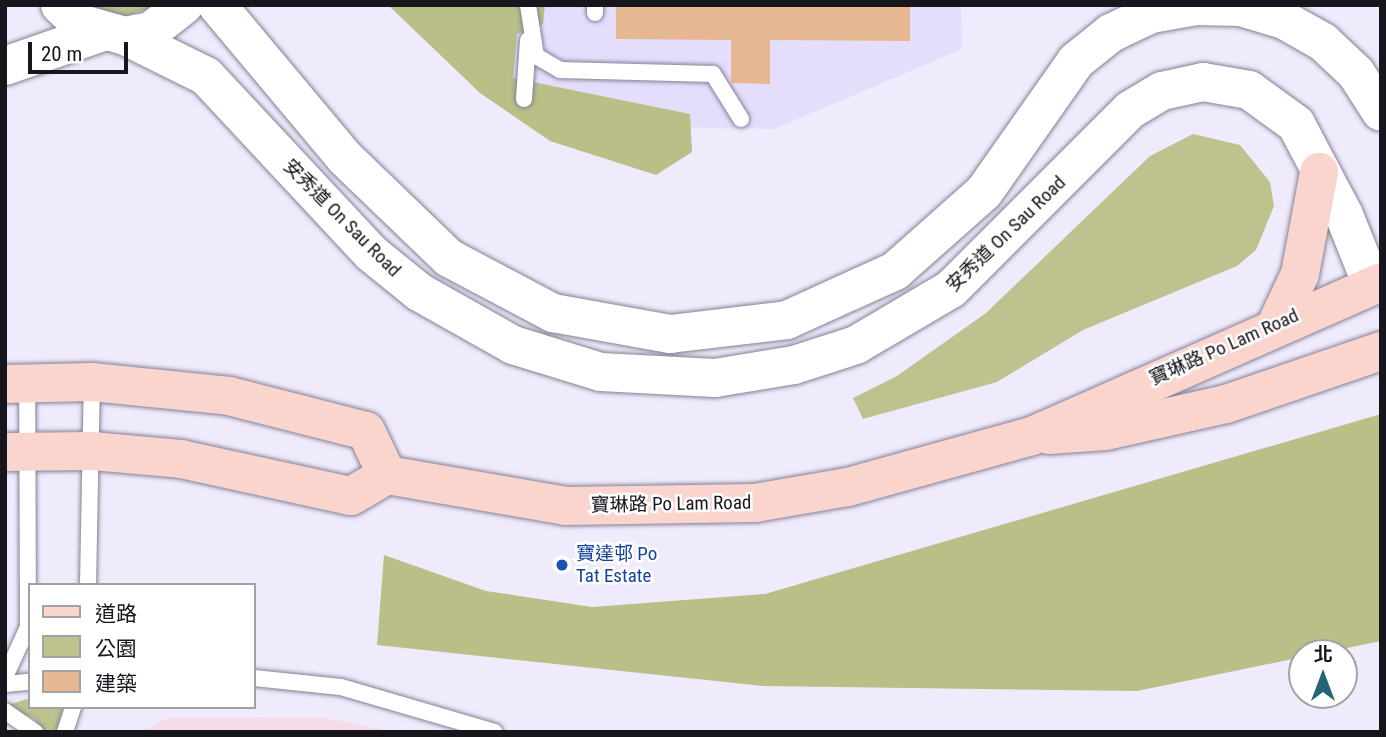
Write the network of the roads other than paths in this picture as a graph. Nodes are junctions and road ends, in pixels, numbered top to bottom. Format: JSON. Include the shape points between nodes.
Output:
{"nodes":[{"id":1,"x":60,"y":5,"type":"edge"},
{"id":2,"x":184,"y":5,"type":"edge"},
{"id":3,"x":217,"y":5,"type":"edge"},
{"id":4,"x":527,"y":5,"type":"edge"},
{"id":5,"x":528,"y":31,"type":"junction"},
{"id":6,"x":112,"y":35,"type":"junction"},
{"id":7,"x":5,"y":66,"type":"edge"},
{"id":8,"x":524,"y":99,"type":"dead end"},
{"id":9,"x":1381,"y":112,"type":"edge"},
{"id":10,"x":741,"y":119,"type":"dead end"},
{"id":11,"x":1319,"y":172,"type":"junction"},
{"id":12,"x":1378,"y":284,"type":"edge"},
{"id":13,"x":1276,"y":325,"type":"junction"},
{"id":14,"x":1381,"y":351,"type":"edge"},
{"id":15,"x":92,"y":382,"type":"junction"},
{"id":16,"x":16,"y":383,"type":"edge"},
{"id":17,"x":1032,"y":436,"type":"junction"},
{"id":18,"x":92,"y":451,"type":"junction"},
{"id":19,"x":17,"y":452,"type":"edge"},
{"id":20,"x":387,"y":475,"type":"junction"},
{"id":21,"x":88,"y":583,"type":"edge"},
{"id":22,"x":5,"y":677,"type":"edge"},
{"id":23,"x":256,"y":678,"type":"edge"},
{"id":24,"x":28,"y":682,"type":"edge"},
{"id":25,"x":5,"y":684,"type":"edge"},
{"id":26,"x":72,"y":709,"type":"edge"},
{"id":27,"x":5,"y":711,"type":"edge"},
{"id":28,"x":35,"y":732,"type":"edge"},
{"id":29,"x":65,"y":732,"type":"edge"},
{"id":30,"x":495,"y":732,"type":"edge"}],
"edges":[{"from":1,"to":6,"type":"main road","name":"安秀道 On Sau Road"},
{"from":2,"to":6,"type":"main road","via":[[151,31]]},
{"from":3,"to":9,"type":"main road","via":[[345,158],[449,258],[553,313],[670,334],[787,320],[895,271],[984,192],[1076,61],[1111,33],[1152,14],[1196,6],[1241,7],[1284,20],[1348,65]]},
{"from":4,"to":5,"type":"lane"},
{"from":5,"to":8,"type":"lane"},
{"from":5,"to":10,"type":"lane","via":[[536,56],[560,70],[713,74]]},
{"from":6,"to":7,"type":"main road"},
{"from":6,"to":11,"type":"main road","name":"安秀道 On Sau Road","via":[[206,76],[362,244],[419,292],[513,345],[642,378],[754,373],[825,357],[891,328],[980,264],[1130,110],[1181,85],[1226,83],[1268,99],[1296,124]]},
{"from":11,"to":12,"type":"main road","name":"安秀道 On Sau Road"},
{"from":11,"to":13,"type":"main road","via":[[1300,274]]},
{"from":12,"to":13,"type":"main road","name":"寶琳路 Po Lam Road"},
{"from":13,"to":17,"type":"main road","name":"寶琳路 Po Lam Road"},
{"from":14,"to":17,"type":"main road","name":"寶琳路 Po Lam Road","via":[[1226,404],[1106,431]]},
{"from":15,"to":16,"type":"main road"},
{"from":15,"to":18,"type":"lane"},
{"from":15,"to":20,"type":"main road","via":[[229,396],[366,431]]},
{"from":16,"to":19,"type":"lane"},
{"from":17,"to":20,"type":"main road","name":"寶琳路 Po Lam Road","via":[[848,486],[755,503],[566,506]]},
{"from":18,"to":19,"type":"main road"},
{"from":18,"to":20,"type":"main road","via":[[202,463],[351,496]]},
{"from":18,"to":21,"type":"lane"},
{"from":19,"to":22,"type":"lane","via":[[28,627]]},
{"from":23,"to":30,"type":"lane","via":[[341,687]]},
{"from":24,"to":25,"type":"lane"},
{"from":26,"to":29,"type":"lane"},
{"from":27,"to":28,"type":"lane"}]}
